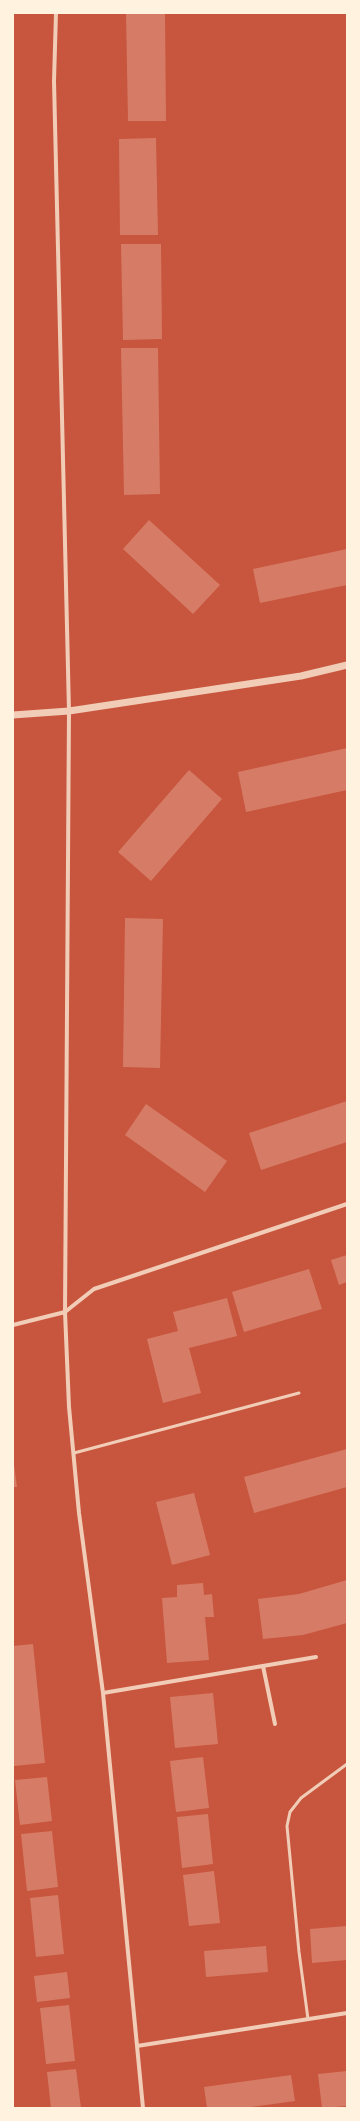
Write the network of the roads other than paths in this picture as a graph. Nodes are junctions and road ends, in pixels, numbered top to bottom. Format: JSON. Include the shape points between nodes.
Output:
{"nodes":[{"id":1,"x":56,"y":13,"type":"edge"},
{"id":2,"x":347,"y":665,"type":"edge"},
{"id":3,"x":69,"y":711,"type":"junction"},
{"id":4,"x":13,"y":715,"type":"edge"},
{"id":5,"x":347,"y":1204,"type":"edge"},
{"id":6,"x":65,"y":1312,"type":"junction"},
{"id":7,"x":13,"y":1325,"type":"edge"},
{"id":8,"x":299,"y":1393,"type":"dead end"},
{"id":9,"x":74,"y":1454,"type":"junction"},
{"id":10,"x":316,"y":1657,"type":"dead end"},
{"id":11,"x":263,"y":1666,"type":"junction"},
{"id":12,"x":103,"y":1693,"type":"junction"},
{"id":13,"x":275,"y":1724,"type":"dead end"},
{"id":14,"x":347,"y":1764,"type":"edge"},
{"id":15,"x":347,"y":2013,"type":"edge"},
{"id":16,"x":308,"y":2019,"type":"junction"},
{"id":17,"x":138,"y":2046,"type":"junction"},
{"id":18,"x":143,"y":2108,"type":"edge"}],
"edges":[{"from":1,"to":3,"type":"street","via":[[54,81]]},
{"from":2,"to":3,"type":"street","via":[[301,676]]},
{"from":3,"to":4,"type":"street"},
{"from":3,"to":6,"type":"street"},
{"from":5,"to":6,"type":"street","via":[[94,1288]]},
{"from":6,"to":7,"type":"street"},
{"from":6,"to":9,"type":"street","via":[[69,1407]]},
{"from":8,"to":9,"type":"lane"},
{"from":9,"to":12,"type":"street","via":[[79,1513]]},
{"from":10,"to":11,"type":"street"},
{"from":11,"to":12,"type":"street"},
{"from":11,"to":13,"type":"street"},
{"from":12,"to":17,"type":"street"},
{"from":14,"to":16,"type":"lane","via":[[300,1798],[290,1812],[287,1826]]},
{"from":15,"to":16,"type":"street"},
{"from":16,"to":17,"type":"street"},
{"from":17,"to":18,"type":"street"}]}
